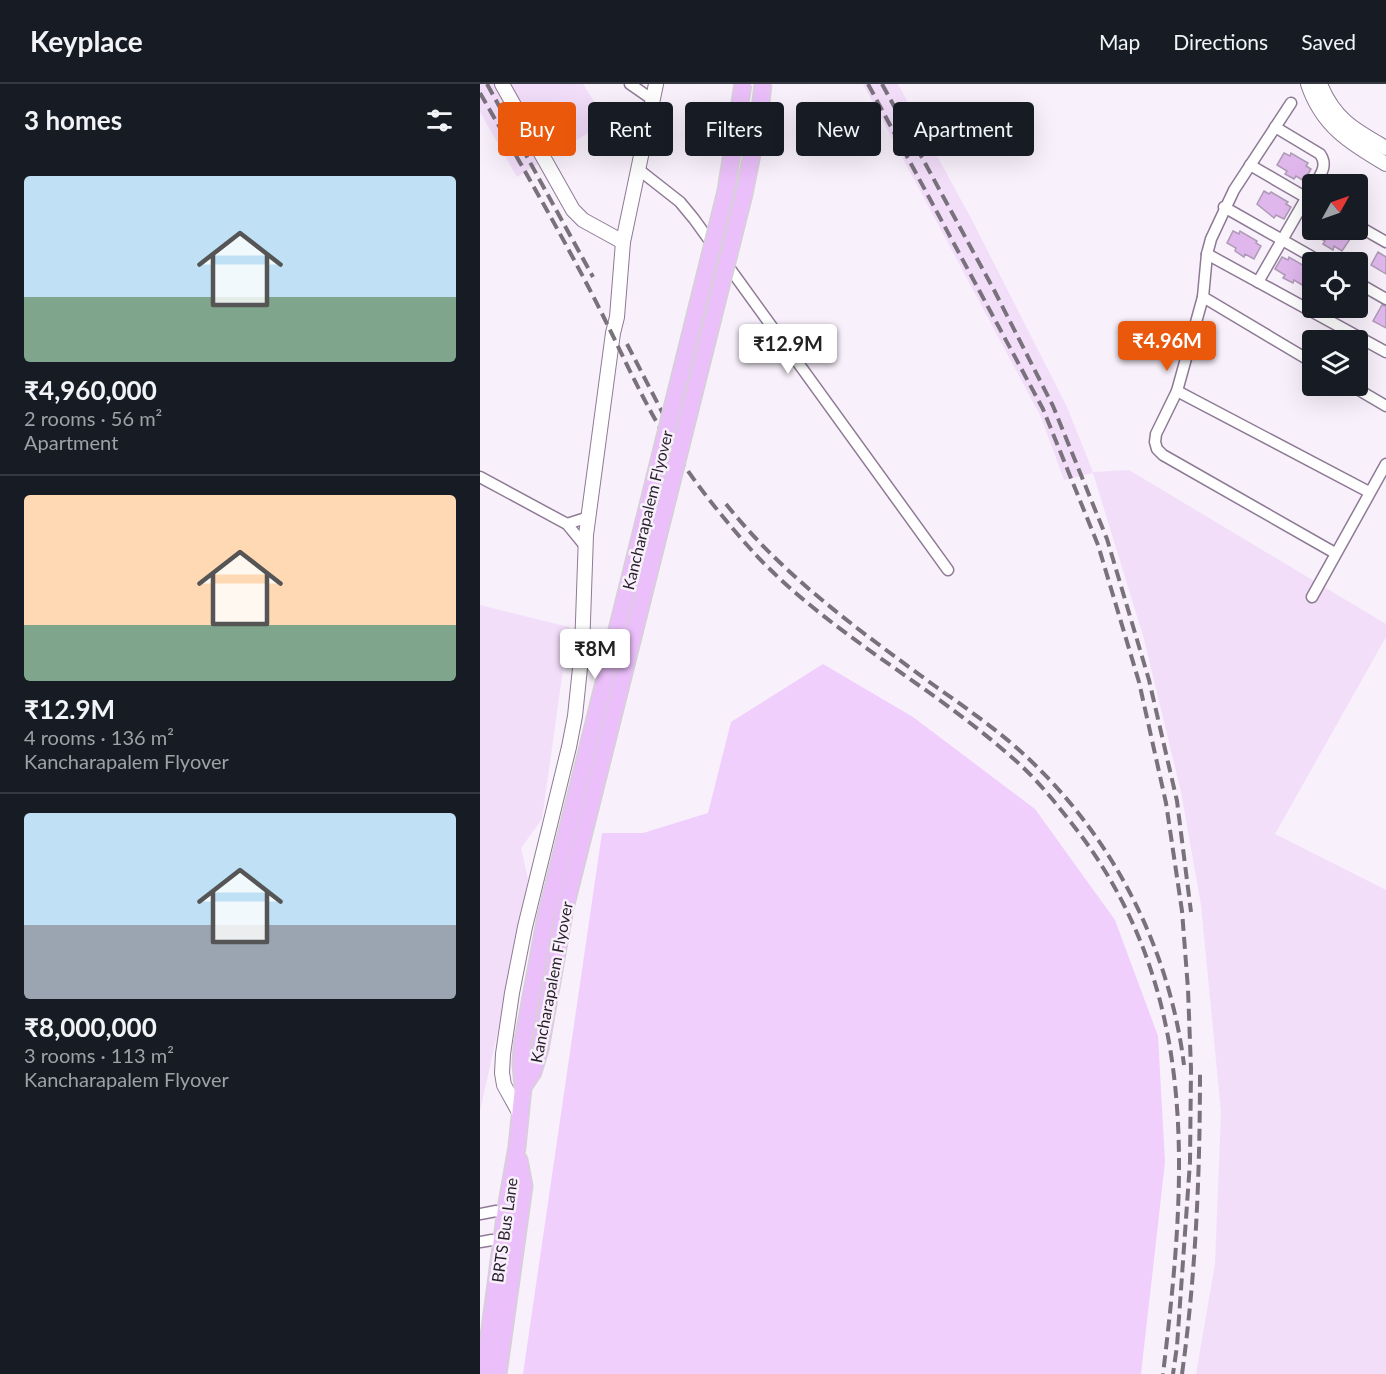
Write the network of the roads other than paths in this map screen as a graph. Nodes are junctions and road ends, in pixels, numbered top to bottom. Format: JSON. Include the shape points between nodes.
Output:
{"nodes":[{"id":1,"x":502,"y":84,"type":"edge"},
{"id":2,"x":630,"y":84,"type":"edge"},
{"id":3,"x":656,"y":84,"type":"edge"},
{"id":4,"x":743,"y":84,"type":"edge"},
{"id":5,"x":763,"y":84,"type":"edge"},
{"id":6,"x":1308,"y":84,"type":"edge"},
{"id":7,"x":1320,"y":84,"type":"edge"},
{"id":8,"x":653,"y":100,"type":"junction"},
{"id":9,"x":1291,"y":102,"type":"dead end"},
{"id":10,"x":1275,"y":127,"type":"junction"},
{"id":11,"x":1386,"y":148,"type":"edge"},
{"id":12,"x":1386,"y":164,"type":"edge"},
{"id":13,"x":1250,"y":165,"type":"junction"},
{"id":14,"x":638,"y":169,"type":"junction"},
{"id":15,"x":1320,"y":174,"type":"edge"},
{"id":16,"x":1302,"y":188,"type":"edge"},
{"id":17,"x":1224,"y":207,"type":"junction"},
{"id":18,"x":1302,"y":209,"type":"edge"},
{"id":19,"x":1368,"y":232,"type":"edge"},
{"id":20,"x":1282,"y":241,"type":"junction"},
{"id":21,"x":622,"y":242,"type":"junction"},
{"id":22,"x":1386,"y":242,"type":"edge"},
{"id":23,"x":1302,"y":252,"type":"edge"},
{"id":24,"x":1207,"y":254,"type":"junction"},
{"id":25,"x":1258,"y":282,"type":"junction"},
{"id":26,"x":1368,"y":289,"type":"edge"},
{"id":27,"x":1203,"y":297,"type":"junction"},
{"id":28,"x":1386,"y":299,"type":"edge"},
{"id":29,"x":1386,"y":352,"type":"edge"},
{"id":30,"x":1302,"y":356,"type":"edge"},
{"id":31,"x":1177,"y":391,"type":"junction"},
{"id":32,"x":1368,"y":395,"type":"edge"},
{"id":33,"x":1386,"y":406,"type":"edge"},
{"id":34,"x":1386,"y":464,"type":"edge"},
{"id":35,"x":480,"y":477,"type":"edge"},
{"id":36,"x":1369,"y":492,"type":"junction"},
{"id":37,"x":589,"y":517,"type":"junction"},
{"id":38,"x":567,"y":524,"type":"junction"},
{"id":39,"x":585,"y":546,"type":"junction"},
{"id":40,"x":1335,"y":553,"type":"junction"},
{"id":41,"x":948,"y":570,"type":"dead end"},
{"id":42,"x":1312,"y":597,"type":"dead end"},
{"id":43,"x":523,"y":1087,"type":"junction"},
{"id":44,"x":520,"y":1114,"type":"junction"},
{"id":45,"x":517,"y":1148,"type":"junction"},
{"id":46,"x":488,"y":1212,"type":"edge"},
{"id":47,"x":486,"y":1241,"type":"edge"},
{"id":48,"x":480,"y":1318,"type":"edge"},
{"id":49,"x":484,"y":1374,"type":"edge"},
{"id":50,"x":498,"y":1374,"type":"edge"}],
"edges":[{"from":1,"to":21,"type":"street","via":[[573,210]]},
{"from":2,"to":8,"type":"street"},
{"from":3,"to":8,"type":"street"},
{"from":4,"to":43,"type":"main road","name":"Kancharapalem Flyover","bridge":true,"via":[[726,191],[546,916],[522,1046]]},
{"from":5,"to":43,"type":"main road","name":"Kancharapalem Flyover","bridge":true,"via":[[744,194],[565,908],[540,1049],[533,1072]]},
{"from":6,"to":12,"type":"street","via":[[1328,122],[1343,137]]},
{"from":7,"to":11,"type":"street","via":[[1334,112]]},
{"from":8,"to":14,"type":"street"},
{"from":9,"to":10,"type":"street"},
{"from":10,"to":13,"type":"street"},
{"from":10,"to":15,"type":"street","via":[[1320,154],[1324,159]]},
{"from":13,"to":16,"type":"street"},
{"from":13,"to":17,"type":"street"},
{"from":14,"to":21,"type":"street"},
{"from":14,"to":41,"type":"street","via":[[672,195],[694,219]]},
{"from":17,"to":20,"type":"street"},
{"from":17,"to":24,"type":"street"},
{"from":18,"to":20,"type":"street"},
{"from":19,"to":22,"type":"street"},
{"from":20,"to":23,"type":"street"},
{"from":20,"to":25,"type":"street"},
{"from":21,"to":37,"type":"street","via":[[617,317]]},
{"from":24,"to":25,"type":"street"},
{"from":24,"to":27,"type":"street"},
{"from":25,"to":29,"type":"street"},
{"from":26,"to":28,"type":"street"},
{"from":27,"to":30,"type":"street"},
{"from":27,"to":31,"type":"street"},
{"from":31,"to":36,"type":"street"},
{"from":31,"to":40,"type":"street","via":[[1156,434],[1155,442],[1163,455]]},
{"from":32,"to":33,"type":"street"},
{"from":34,"to":36,"type":"street"},
{"from":35,"to":38,"type":"street"},
{"from":36,"to":40,"type":"street"},
{"from":37,"to":38,"type":"street"},
{"from":37,"to":39,"type":"street"},
{"from":38,"to":39,"type":"street"},
{"from":39,"to":44,"type":"street","via":[[586,588],[575,716],[525,927],[503,1054],[504,1085]]},
{"from":40,"to":42,"type":"street"},
{"from":43,"to":44,"type":"main road","name":"BRTS Bus Lane"},
{"from":44,"to":45,"type":"main road","name":"BRTS Bus Lane"},
{"from":45,"to":46,"type":"main road"},
{"from":45,"to":49,"type":"main road","name":"BRTS Bus Lane"},
{"from":45,"to":50,"type":"main road","via":[[524,1186]]},
{"from":46,"to":47,"type":"main road"},
{"from":47,"to":48,"type":"main road"}]}
